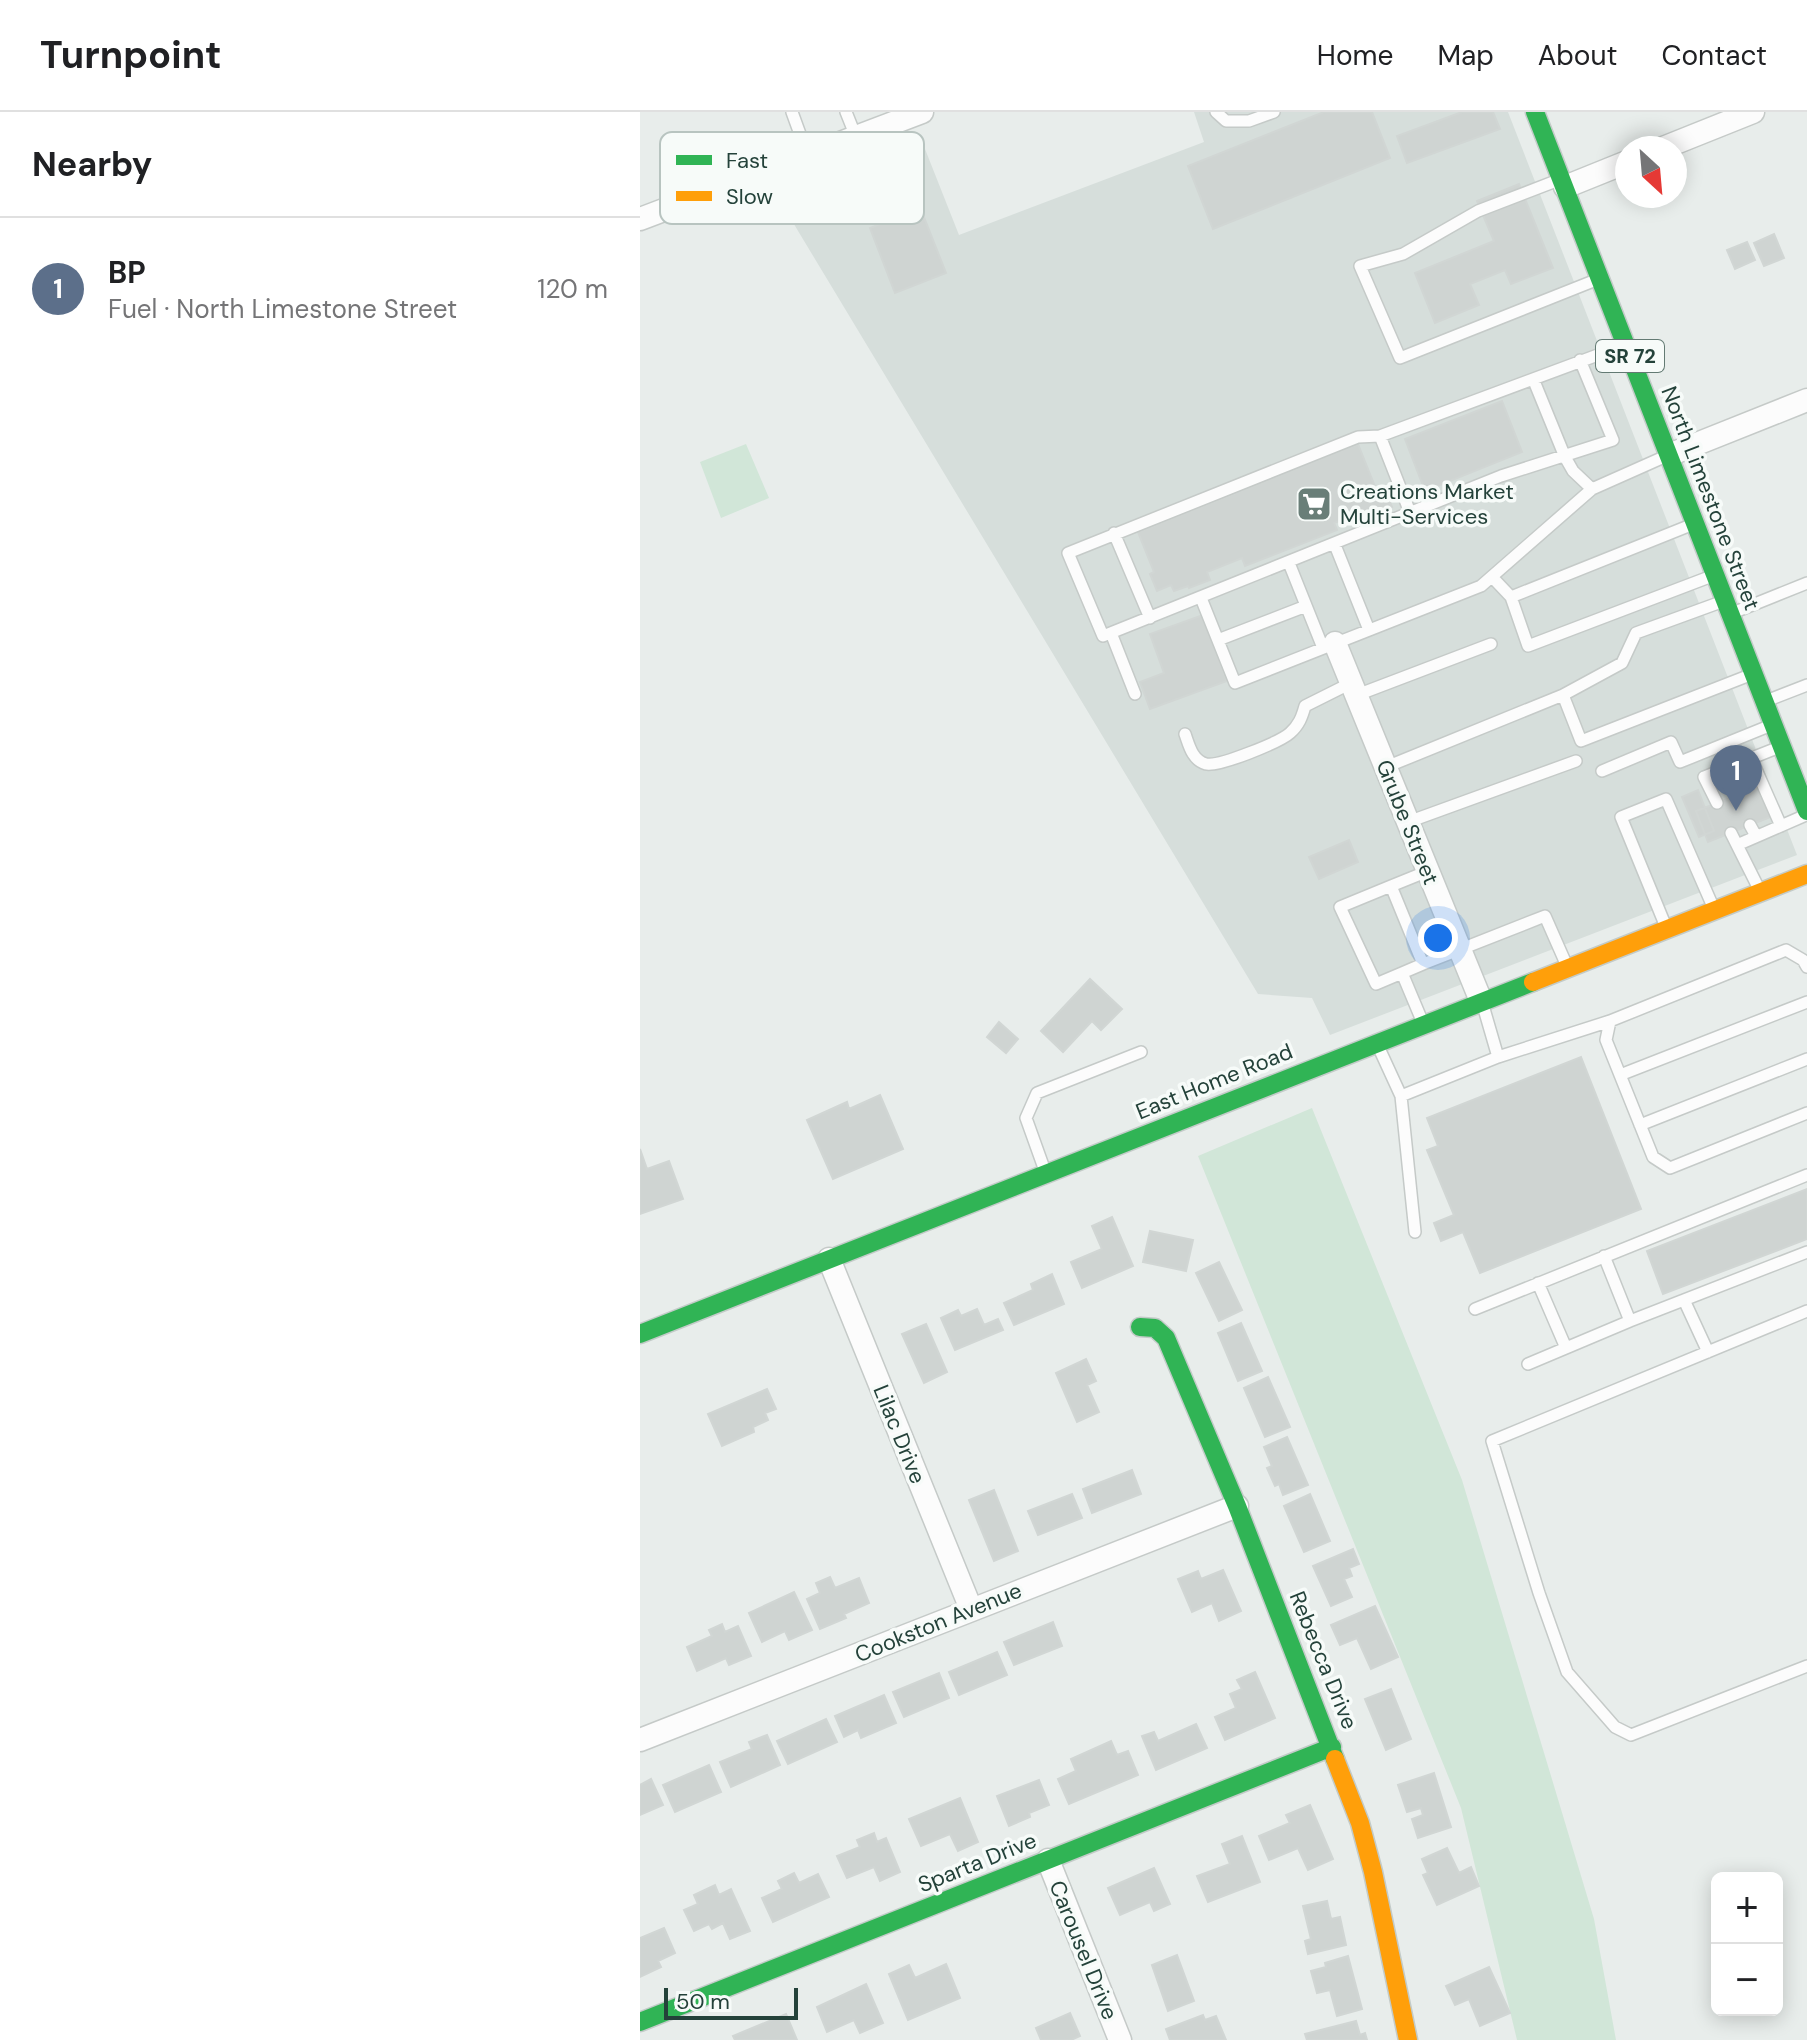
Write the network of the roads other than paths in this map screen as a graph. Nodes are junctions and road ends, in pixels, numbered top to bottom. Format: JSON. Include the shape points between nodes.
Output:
{"nodes":[{"id":1,"x":792,"y":112,"type":"edge"},
{"id":2,"x":846,"y":112,"type":"edge"},
{"id":3,"x":922,"y":112,"type":"edge"},
{"id":4,"x":1216,"y":112,"type":"edge"},
{"id":5,"x":1274,"y":112,"type":"edge"},
{"id":6,"x":1535,"y":112,"type":"edge"},
{"id":7,"x":1753,"y":112,"type":"edge"},
{"id":8,"x":799,"y":132,"type":"edge"},
{"id":9,"x":854,"y":132,"type":"edge"},
{"id":10,"x":869,"y":132,"type":"edge"},
{"id":11,"x":1687,"y":138,"type":"edge"},
{"id":12,"x":1615,"y":166,"type":"edge"},
{"id":13,"x":1563,"y":183,"type":"junction"},
{"id":14,"x":660,"y":212,"type":"edge"},
{"id":15,"x":640,"y":219,"type":"edge"},
{"id":16,"x":1600,"y":278,"type":"junction"},
{"id":17,"x":1626,"y":345,"type":"junction"},
{"id":18,"x":1580,"y":360,"type":"junction"},
{"id":19,"x":1534,"y":381,"type":"junction"},
{"id":20,"x":1807,"y":400,"type":"edge"},
{"id":21,"x":1380,"y":436,"type":"junction"},
{"id":22,"x":1669,"y":455,"type":"junction"},
{"id":23,"x":1565,"y":457,"type":"junction"},
{"id":24,"x":1592,"y":489,"type":"junction"},
{"id":25,"x":1411,"y":515,"type":"junction"},
{"id":26,"x":1695,"y":524,"type":"junction"},
{"id":27,"x":1114,"y":533,"type":"junction"},
{"id":28,"x":1335,"y":545,"type":"junction"},
{"id":29,"x":1289,"y":563,"type":"junction"},
{"id":30,"x":1716,"y":575,"type":"junction"},
{"id":31,"x":1493,"y":578,"type":"junction"},
{"id":32,"x":1807,"y":583,"type":"edge"},
{"id":33,"x":1511,"y":597,"type":"junction"},
{"id":34,"x":1201,"y":598,"type":"junction"},
{"id":35,"x":1306,"y":606,"type":"junction"},
{"id":36,"x":1728,"y":608,"type":"junction"},
{"id":37,"x":1150,"y":618,"type":"junction"},
{"id":38,"x":1369,"y":630,"type":"junction"},
{"id":39,"x":1111,"y":633,"type":"junction"},
{"id":40,"x":1218,"y":640,"type":"junction"},
{"id":41,"x":1491,"y":644,"type":"dead end"},
{"id":42,"x":1329,"y":646,"type":"junction"},
{"id":43,"x":1754,"y":674,"type":"junction"},
{"id":44,"x":1807,"y":685,"type":"edge"},
{"id":45,"x":1354,"y":689,"type":"junction"},
{"id":46,"x":1135,"y":694,"type":"dead end"},
{"id":47,"x":1563,"y":695,"type":"junction"},
{"id":48,"x":1765,"y":702,"type":"junction"},
{"id":49,"x":1773,"y":725,"type":"junction"},
{"id":50,"x":1185,"y":734,"type":"dead end"},
{"id":51,"x":1782,"y":747,"type":"junction"},
{"id":52,"x":1751,"y":758,"type":"junction"},
{"id":53,"x":1576,"y":761,"type":"dead end"},
{"id":54,"x":1386,"y":767,"type":"junction"},
{"id":55,"x":1724,"y":769,"type":"junction"},
{"id":56,"x":1602,"y":771,"type":"dead end"},
{"id":57,"x":1736,"y":796,"type":"dead end"},
{"id":58,"x":1717,"y":803,"type":"dead end"},
{"id":59,"x":1807,"y":813,"type":"edge"},
{"id":60,"x":1408,"y":822,"type":"junction"},
{"id":61,"x":1781,"y":826,"type":"junction"},
{"id":62,"x":1731,"y":833,"type":"dead end"},
{"id":63,"x":1737,"y":845,"type":"junction"},
{"id":64,"x":1428,"y":871,"type":"junction"},
{"id":65,"x":1807,"y":874,"type":"edge"},
{"id":66,"x":1391,"y":886,"type":"junction"},
{"id":67,"x":1760,"y":892,"type":"junction"},
{"id":68,"x":1714,"y":909,"type":"junction"},
{"id":69,"x":1666,"y":928,"type":"junction"},
{"id":70,"x":1460,"y":949,"type":"junction"},
{"id":71,"x":1423,"y":964,"type":"junction"},
{"id":72,"x":1567,"y":967,"type":"junction"},
{"id":73,"x":1807,"y":967,"type":"edge"},
{"id":74,"x":1402,"y":973,"type":"junction"},
{"id":75,"x":1481,"y":1001,"type":"junction"},
{"id":76,"x":1807,"y":1002,"type":"edge"},
{"id":77,"x":1610,"y":1021,"type":"junction"},
{"id":78,"x":1423,"y":1024,"type":"junction"},
{"id":79,"x":1376,"y":1043,"type":"junction"},
{"id":80,"x":1141,"y":1052,"type":"dead end"},
{"id":81,"x":1498,"y":1057,"type":"junction"},
{"id":82,"x":1807,"y":1059,"type":"edge"},
{"id":83,"x":1620,"y":1075,"type":"junction"},
{"id":84,"x":1401,"y":1096,"type":"junction"},
{"id":85,"x":1807,"y":1113,"type":"edge"},
{"id":86,"x":1640,"y":1125,"type":"junction"},
{"id":87,"x":1046,"y":1173,"type":"junction"},
{"id":88,"x":1807,"y":1175,"type":"edge"},
{"id":89,"x":1415,"y":1232,"type":"dead end"},
{"id":90,"x":1807,"y":1252,"type":"edge"},
{"id":91,"x":1604,"y":1256,"type":"junction"},
{"id":92,"x":829,"y":1259,"type":"junction"},
{"id":93,"x":1538,"y":1283,"type":"junction"},
{"id":94,"x":1684,"y":1300,"type":"junction"},
{"id":95,"x":1475,"y":1309,"type":"dead end"},
{"id":96,"x":1807,"y":1311,"type":"edge"},
{"id":97,"x":1630,"y":1321,"type":"junction"},
{"id":98,"x":1140,"y":1327,"type":"dead end"},
{"id":99,"x":640,"y":1334,"type":"edge"},
{"id":100,"x":1566,"y":1348,"type":"junction"},
{"id":101,"x":1708,"y":1352,"type":"junction"},
{"id":102,"x":1528,"y":1364,"type":"dead end"},
{"id":103,"x":1237,"y":1506,"type":"junction"},
{"id":104,"x":971,"y":1609,"type":"junction"},
{"id":105,"x":1807,"y":1666,"type":"edge"},
{"id":106,"x":640,"y":1740,"type":"edge"},
{"id":107,"x":1332,"y":1747,"type":"junction"},
{"id":108,"x":1048,"y":1860,"type":"junction"},
{"id":109,"x":640,"y":2022,"type":"edge"},
{"id":110,"x":1120,"y":2040,"type":"edge"},
{"id":111,"x":1408,"y":2040,"type":"edge"}],
"edges":[{"from":1,"to":8,"type":"lane"},
{"from":2,"to":9,"type":"lane"},
{"from":3,"to":10,"type":"street"},
{"from":4,"to":5,"type":"lane","via":[[1226,121],[1249,121]]},
{"from":6,"to":13,"type":"street","name":"North Limestone Street","number":"SR 72"},
{"from":7,"to":11,"type":"street"},
{"from":12,"to":13,"type":"street"},
{"from":13,"to":16,"type":"street","name":"North Limestone Street","number":"SR 72"},
{"from":13,"to":16,"type":"lane","via":[[1478,211],[1403,254],[1360,266],[1400,358]]},
{"from":14,"to":15,"type":"street"},
{"from":16,"to":17,"type":"street","name":"North Limestone Street","number":"SR 72"},
{"from":17,"to":18,"type":"lane"},
{"from":17,"to":22,"type":"street","name":"North Limestone Street","number":"SR 72"},
{"from":18,"to":19,"type":"lane"},
{"from":18,"to":23,"type":"lane","via":[[1613,440]]},
{"from":19,"to":21,"type":"lane"},
{"from":19,"to":23,"type":"lane"},
{"from":20,"to":22,"type":"street"},
{"from":21,"to":25,"type":"lane"},
{"from":21,"to":27,"type":"lane","via":[[1358,437]]},
{"from":22,"to":24,"type":"lane"},
{"from":22,"to":26,"type":"street","name":"North Limestone Street","number":"SR 72"},
{"from":23,"to":24,"type":"lane"},
{"from":23,"to":25,"type":"lane","via":[[1501,476]]},
{"from":24,"to":31,"type":"lane"},
{"from":25,"to":28,"type":"lane"},
{"from":26,"to":30,"type":"street","name":"North Limestone Street","number":"SR 72"},
{"from":26,"to":33,"type":"lane"},
{"from":27,"to":37,"type":"lane"},
{"from":27,"to":39,"type":"lane","via":[[1068,553],[1103,636]]},
{"from":28,"to":29,"type":"lane"},
{"from":28,"to":38,"type":"lane"},
{"from":29,"to":34,"type":"lane"},
{"from":29,"to":35,"type":"lane"},
{"from":30,"to":33,"type":"lane","via":[[1528,646]]},
{"from":30,"to":36,"type":"street","name":"North Limestone Street","number":"SR 72"},
{"from":31,"to":33,"type":"lane"},
{"from":31,"to":38,"type":"lane"},
{"from":32,"to":36,"type":"lane"},
{"from":34,"to":37,"type":"lane"},
{"from":34,"to":40,"type":"lane"},
{"from":35,"to":40,"type":"lane"},
{"from":35,"to":42,"type":"lane"},
{"from":36,"to":43,"type":"street","name":"North Limestone Street","number":"SR 72"},
{"from":36,"to":47,"type":"lane","via":[[1636,633],[1622,663]]},
{"from":37,"to":39,"type":"lane"},
{"from":38,"to":42,"type":"lane"},
{"from":39,"to":46,"type":"lane"},
{"from":40,"to":42,"type":"lane","via":[[1235,683]]},
{"from":41,"to":45,"type":"lane"},
{"from":42,"to":45,"type":"street","name":"Grube Street"},
{"from":43,"to":47,"type":"lane","via":[[1581,741]]},
{"from":43,"to":48,"type":"street","name":"North Limestone Street","number":"SR 72"},
{"from":44,"to":48,"type":"lane"},
{"from":45,"to":50,"type":"lane","via":[[1305,706],[1300,723],[1287,736],[1221,763],[1206,764],[1193,755]]},
{"from":45,"to":54,"type":"street","name":"Grube Street"},
{"from":47,"to":54,"type":"lane"},
{"from":48,"to":49,"type":"street","name":"North Limestone Street","number":"SR 72"},
{"from":49,"to":51,"type":"street","name":"North Limestone Street","number":"SR 72"},
{"from":49,"to":56,"type":"lane","via":[[1680,762],[1671,742]]},
{"from":51,"to":52,"type":"lane"},
{"from":51,"to":59,"type":"street","name":"North Limestone Street","number":"SR 72"},
{"from":52,"to":55,"type":"lane"},
{"from":52,"to":61,"type":"lane"},
{"from":53,"to":60,"type":"lane"},
{"from":54,"to":60,"type":"street","name":"Grube Street"},
{"from":55,"to":57,"type":"lane"},
{"from":55,"to":58,"type":"lane","via":[[1704,777]]},
{"from":59,"to":61,"type":"lane"},
{"from":60,"to":64,"type":"street","name":"Grube Street"},
{"from":61,"to":63,"type":"lane","via":[[1753,831]]},
{"from":62,"to":63,"type":"lane"},
{"from":63,"to":67,"type":"lane"},
{"from":64,"to":66,"type":"lane"},
{"from":64,"to":70,"type":"street","name":"Grube Street"},
{"from":65,"to":67,"type":"street","name":"East Home Road"},
{"from":66,"to":71,"type":"lane"},
{"from":66,"to":74,"type":"lane","via":[[1340,907],[1376,984]]},
{"from":67,"to":68,"type":"street","name":"East Home Road"},
{"from":68,"to":69,"type":"street","name":"East Home Road"},
{"from":68,"to":69,"type":"lane","via":[[1666,799],[1621,817]]},
{"from":69,"to":72,"type":"street","name":"East Home Road"},
{"from":70,"to":71,"type":"lane"},
{"from":70,"to":72,"type":"lane","via":[[1545,916]]},
{"from":70,"to":75,"type":"street","name":"Grube Street"},
{"from":71,"to":74,"type":"lane"},
{"from":72,"to":75,"type":"street","name":"East Home Road"},
{"from":73,"to":77,"type":"lane","via":[[1786,950]]},
{"from":74,"to":78,"type":"lane"},
{"from":75,"to":78,"type":"street","name":"East Home Road"},
{"from":75,"to":81,"type":"lane"},
{"from":76,"to":83,"type":"lane"},
{"from":77,"to":81,"type":"lane"},
{"from":77,"to":83,"type":"lane","via":[[1606,1040]]},
{"from":78,"to":79,"type":"street","name":"East Home Road"},
{"from":79,"to":84,"type":"lane"},
{"from":79,"to":87,"type":"street","name":"East Home Road"},
{"from":80,"to":87,"type":"lane","via":[[1037,1093],[1026,1118]]},
{"from":81,"to":84,"type":"lane"},
{"from":82,"to":86,"type":"lane"},
{"from":83,"to":86,"type":"lane"},
{"from":84,"to":89,"type":"lane"},
{"from":85,"to":86,"type":"lane","via":[[1670,1168],[1653,1157]]},
{"from":87,"to":92,"type":"street","name":"East Home Road"},
{"from":88,"to":91,"type":"lane"},
{"from":90,"to":94,"type":"lane"},
{"from":91,"to":93,"type":"lane"},
{"from":91,"to":97,"type":"lane"},
{"from":92,"to":99,"type":"street","name":"East Home Road"},
{"from":92,"to":104,"type":"street","name":"Lilac Drive"},
{"from":93,"to":95,"type":"lane"},
{"from":93,"to":100,"type":"lane"},
{"from":94,"to":97,"type":"lane"},
{"from":94,"to":101,"type":"lane"},
{"from":96,"to":101,"type":"lane"},
{"from":97,"to":100,"type":"lane"},
{"from":98,"to":103,"type":"street","name":"Rebecca Drive","via":[[1155,1328],[1166,1338]]},
{"from":100,"to":102,"type":"lane"},
{"from":101,"to":105,"type":"lane","via":[[1492,1441],[1539,1593],[1567,1672],[1615,1727],[1631,1735]]},
{"from":103,"to":104,"type":"street","name":"Cookston Avenue"},
{"from":103,"to":107,"type":"street","name":"Rebecca Drive"},
{"from":104,"to":106,"type":"street","name":"Cookston Avenue"},
{"from":107,"to":108,"type":"street","name":"Sparta Drive"},
{"from":107,"to":111,"type":"street","name":"Rebecca Drive","via":[[1373,1872]]},
{"from":108,"to":109,"type":"street","name":"Sparta Drive"},
{"from":108,"to":110,"type":"street","name":"Carousel Drive"}]}
